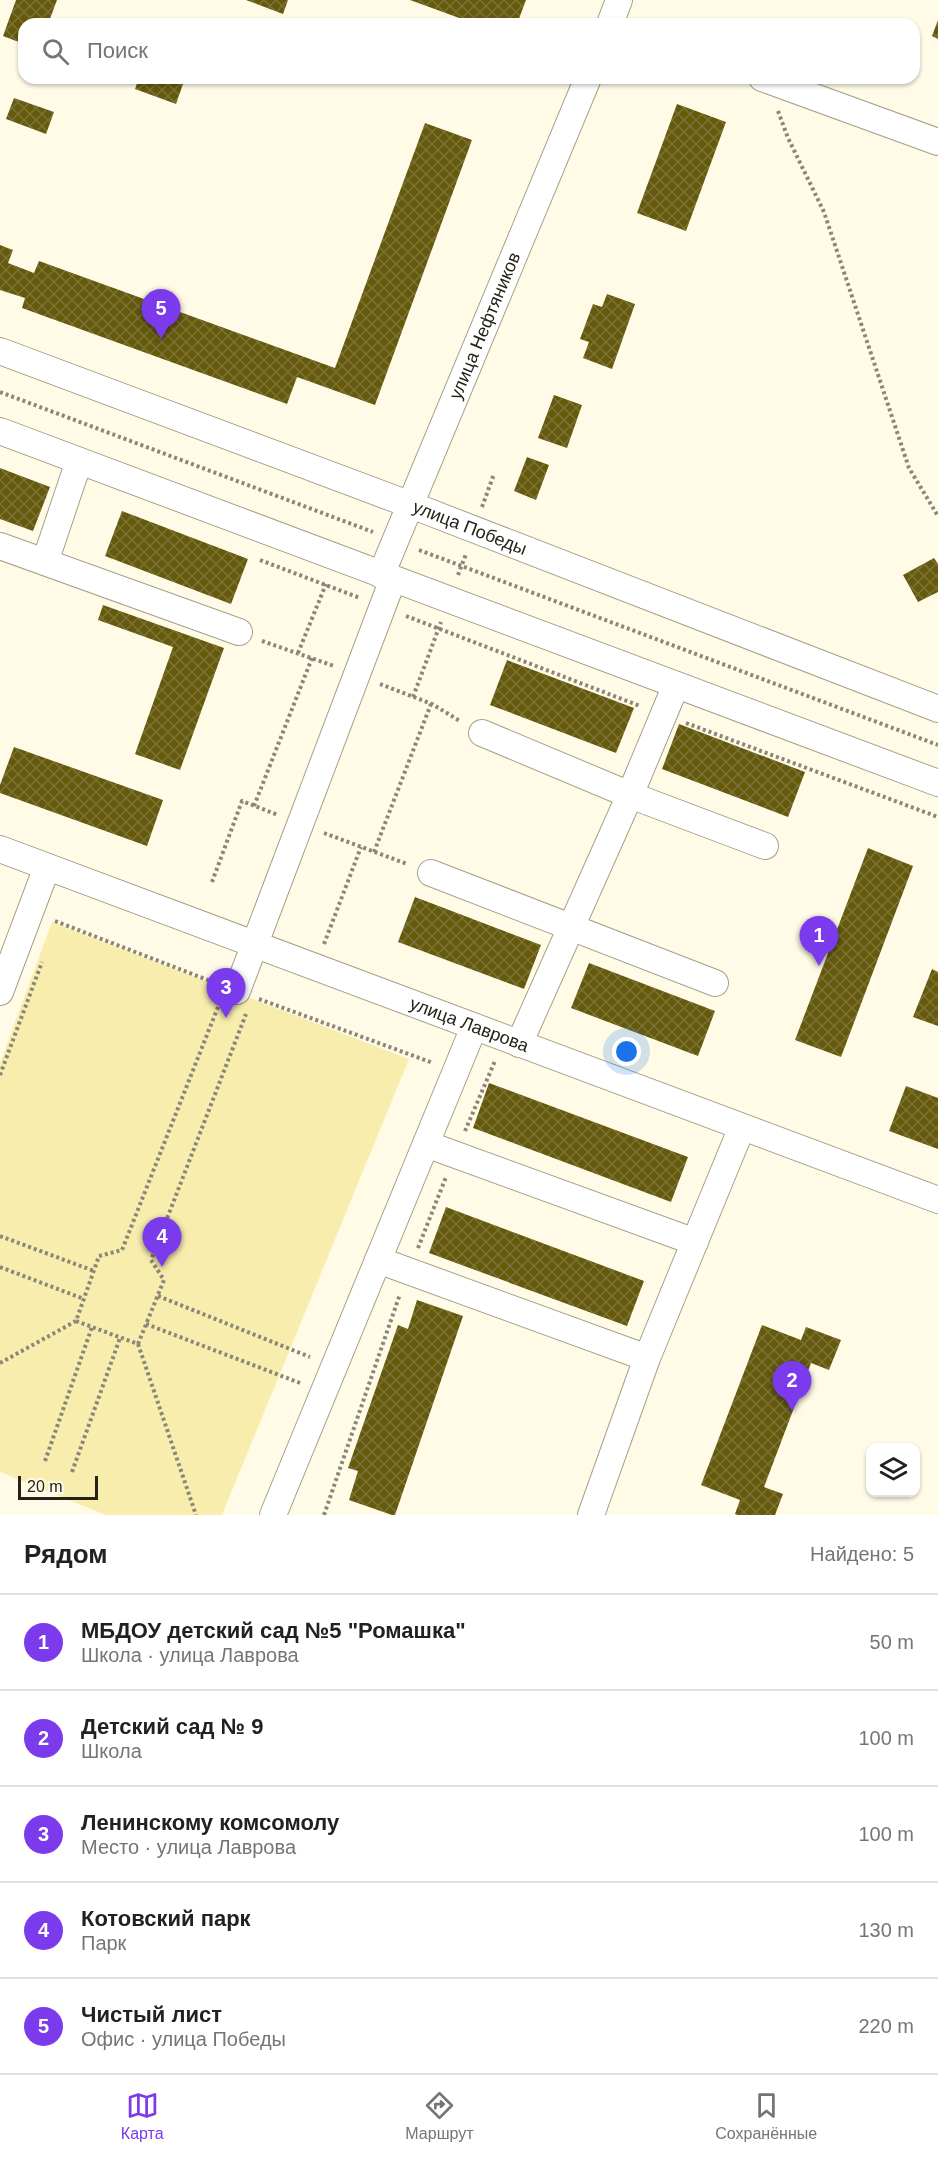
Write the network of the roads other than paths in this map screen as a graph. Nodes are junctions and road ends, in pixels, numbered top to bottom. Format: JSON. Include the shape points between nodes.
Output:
{"nodes":[{"id":1,"x":586,"y":84,"type":"edge"},
{"id":2,"x":778,"y":84,"type":"edge"},
{"id":3,"x":938,"y":142,"type":"edge"},
{"id":4,"x":0,"y":351,"type":"edge"},
{"id":5,"x":0,"y":432,"type":"edge"},
{"id":6,"x":78,"y":461,"type":"junction"},
{"id":7,"x":411,"y":505,"type":"junction"},
{"id":8,"x":0,"y":546,"type":"edge"},
{"id":9,"x":45,"y":562,"type":"junction"},
{"id":10,"x":387,"y":577,"type":"junction"},
{"id":11,"x":238,"y":632,"type":"dead end"},
{"id":12,"x":676,"y":685,"type":"junction"},
{"id":13,"x":938,"y":709,"type":"edge"},
{"id":14,"x":482,"y":733,"type":"dead end"},
{"id":15,"x":938,"y":783,"type":"edge"},
{"id":16,"x":630,"y":795,"type":"junction"},
{"id":17,"x":765,"y":846,"type":"dead end"},
{"id":18,"x":0,"y":849,"type":"edge"},
{"id":19,"x":47,"y":867,"type":"junction"},
{"id":20,"x":431,"y":873,"type":"road end"},
{"id":21,"x":571,"y":927,"type":"junction"},
{"id":22,"x":254,"y":944,"type":"junction"},
{"id":23,"x":715,"y":983,"type":"dead end"},
{"id":24,"x":0,"y":992,"type":"edge"},
{"id":25,"x":236,"y":999,"type":"road end"},
{"id":26,"x":474,"y":1027,"type":"junction"},
{"id":27,"x":519,"y":1044,"type":"junction"},
{"id":28,"x":742,"y":1127,"type":"junction"},
{"id":29,"x":426,"y":1144,"type":"junction"},
{"id":30,"x":938,"y":1200,"type":"edge"},
{"id":31,"x":695,"y":1242,"type":"junction"},
{"id":32,"x":378,"y":1260,"type":"junction"},
{"id":33,"x":647,"y":1358,"type":"junction"},
{"id":34,"x":273,"y":1515,"type":"edge"},
{"id":35,"x":591,"y":1515,"type":"edge"}],
"edges":[{"from":1,"to":7,"type":"street","name":"улица Нефтяников"},
{"from":2,"to":3,"type":"street"},
{"from":4,"to":7,"type":"street","name":"улица Победы"},
{"from":5,"to":6,"type":"street"},
{"from":6,"to":9,"type":"street"},
{"from":6,"to":10,"type":"street"},
{"from":7,"to":10,"type":"street","name":"улица Нефтяников"},
{"from":7,"to":13,"type":"street","name":"улица Победы"},
{"from":8,"to":9,"type":"street"},
{"from":9,"to":11,"type":"street"},
{"from":10,"to":12,"type":"street"},
{"from":10,"to":22,"type":"street","name":"улица Нефтяников","via":[[382,607]]},
{"from":12,"to":15,"type":"street"},
{"from":12,"to":16,"type":"street"},
{"from":14,"to":16,"type":"street"},
{"from":16,"to":17,"type":"street"},
{"from":16,"to":21,"type":"street"},
{"from":18,"to":19,"type":"street","name":"улица Лаврова"},
{"from":19,"to":22,"type":"street","name":"улица Лаврова"},
{"from":19,"to":24,"type":"street"},
{"from":20,"to":21,"type":"street"},
{"from":21,"to":23,"type":"street"},
{"from":21,"to":27,"type":"street"},
{"from":22,"to":25,"type":"street","name":"улица Нефтяников"},
{"from":22,"to":26,"type":"street","name":"улица Лаврова"},
{"from":26,"to":27,"type":"street","name":"улица Лаврова"},
{"from":26,"to":29,"type":"street"},
{"from":27,"to":28,"type":"street","name":"улица Лаврова"},
{"from":28,"to":30,"type":"street","name":"улица Лаврова"},
{"from":28,"to":31,"type":"street"},
{"from":29,"to":31,"type":"street"},
{"from":29,"to":32,"type":"street"},
{"from":31,"to":33,"type":"street"},
{"from":32,"to":33,"type":"street"},
{"from":32,"to":34,"type":"street"},
{"from":33,"to":35,"type":"street"}]}
